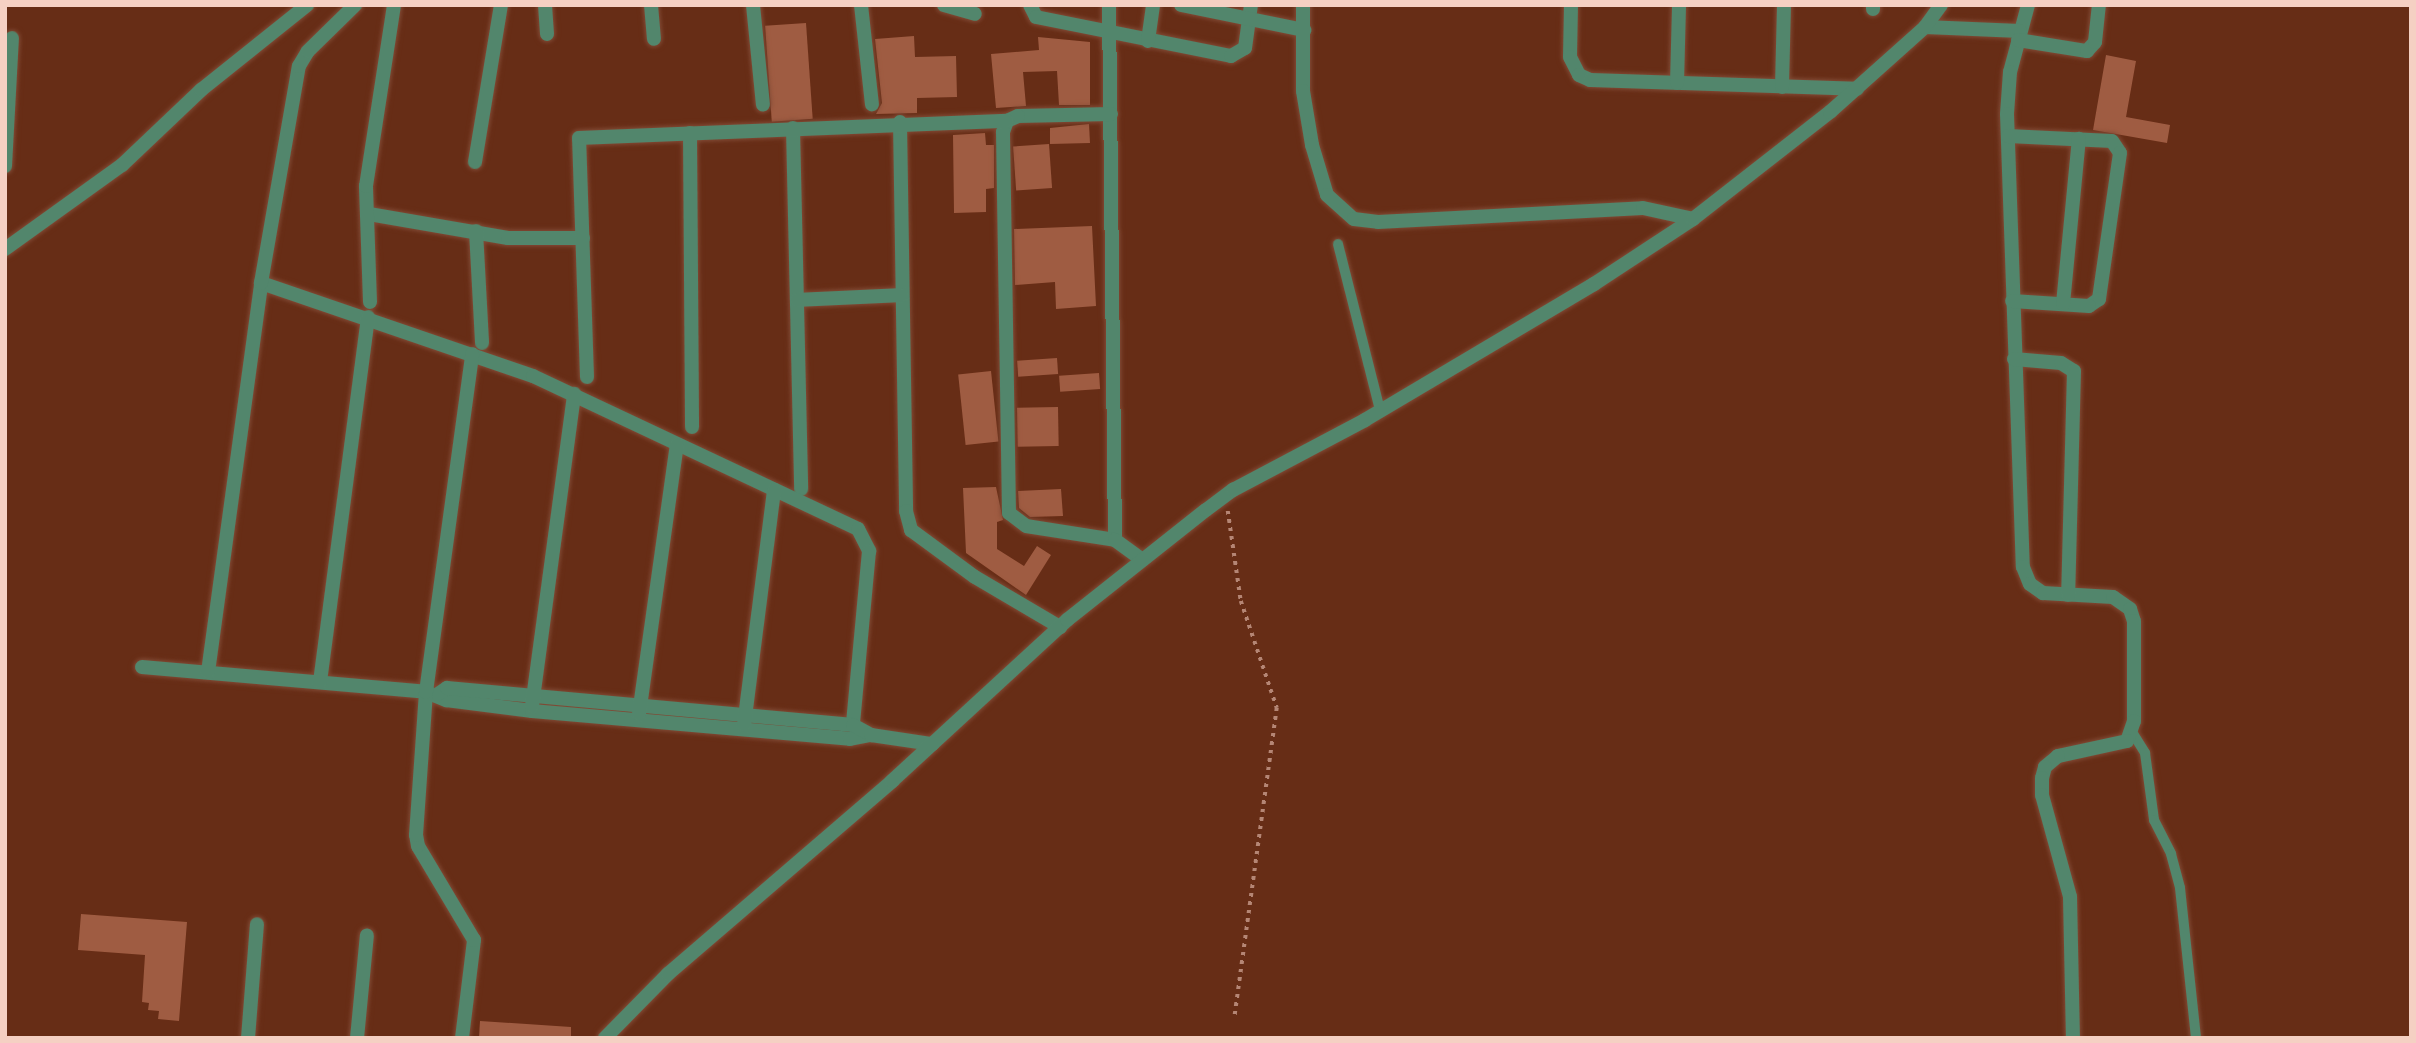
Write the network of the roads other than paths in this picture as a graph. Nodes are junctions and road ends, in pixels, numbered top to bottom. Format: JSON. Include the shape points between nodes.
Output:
{"nodes":[{"id":1,"x":307,"y":5,"type":"edge"},
{"id":2,"x":355,"y":5,"type":"edge"},
{"id":3,"x":394,"y":5,"type":"edge"},
{"id":4,"x":501,"y":5,"type":"edge"},
{"id":5,"x":545,"y":5,"type":"edge"},
{"id":6,"x":651,"y":5,"type":"edge"},
{"id":7,"x":753,"y":5,"type":"edge"},
{"id":8,"x":861,"y":5,"type":"edge"},
{"id":9,"x":944,"y":5,"type":"edge"},
{"id":10,"x":1030,"y":5,"type":"edge"},
{"id":11,"x":1109,"y":5,"type":"edge"},
{"id":12,"x":1153,"y":5,"type":"edge"},
{"id":13,"x":1181,"y":5,"type":"edge"},
{"id":14,"x":1303,"y":5,"type":"edge"},
{"id":15,"x":1571,"y":5,"type":"edge"},
{"id":16,"x":1679,"y":5,"type":"edge"},
{"id":17,"x":1784,"y":5,"type":"edge"},
{"id":18,"x":1941,"y":5,"type":"edge"},
{"id":19,"x":2028,"y":5,"type":"edge"},
{"id":20,"x":2099,"y":5,"type":"edge"},
{"id":21,"x":1251,"y":12,"type":"edge"},
{"id":22,"x":975,"y":14,"type":"dead end"},
{"id":23,"x":1925,"y":27,"type":"junction"},
{"id":24,"x":1304,"y":30,"type":"junction"},
{"id":25,"x":1108,"y":33,"type":"junction"},
{"id":26,"x":547,"y":34,"type":"dead end"},
{"id":27,"x":2019,"y":35,"type":"junction"},
{"id":28,"x":12,"y":38,"type":"dead end"},
{"id":29,"x":654,"y":39,"type":"dead end"},
{"id":30,"x":1148,"y":41,"type":"junction"},
{"id":31,"x":1677,"y":83,"type":"junction"},
{"id":32,"x":1782,"y":87,"type":"junction"},
{"id":33,"x":1857,"y":89,"type":"junction"},
{"id":34,"x":872,"y":104,"type":"dead end"},
{"id":35,"x":764,"y":105,"type":"dead end"},
{"id":36,"x":1111,"y":114,"type":"junction"},
{"id":37,"x":1007,"y":121,"type":"junction"},
{"id":38,"x":900,"y":122,"type":"junction"},
{"id":39,"x":793,"y":128,"type":"junction"},
{"id":40,"x":690,"y":133,"type":"junction"},
{"id":41,"x":2008,"y":136,"type":"junction"},
{"id":42,"x":2079,"y":139,"type":"junction"},
{"id":43,"x":475,"y":162,"type":"dead end"},
{"id":44,"x":5,"y":166,"type":"edge"},
{"id":45,"x":369,"y":214,"type":"junction"},
{"id":46,"x":1693,"y":219,"type":"junction"},
{"id":47,"x":477,"y":231,"type":"junction"},
{"id":48,"x":583,"y":238,"type":"junction"},
{"id":49,"x":1338,"y":244,"type":"dead end"},
{"id":50,"x":5,"y":249,"type":"edge"},
{"id":51,"x":261,"y":283,"type":"junction"},
{"id":52,"x":902,"y":295,"type":"junction"},
{"id":53,"x":797,"y":300,"type":"junction"},
{"id":54,"x":2012,"y":300,"type":"junction"},
{"id":55,"x":370,"y":302,"type":"dead end"},
{"id":56,"x":2063,"y":304,"type":"junction"},
{"id":57,"x":369,"y":317,"type":"junction"},
{"id":58,"x":477,"y":348,"type":"junction"},
{"id":59,"x":2014,"y":359,"type":"junction"},
{"id":60,"x":587,"y":377,"type":"dead end"},
{"id":61,"x":574,"y":394,"type":"junction"},
{"id":62,"x":1380,"y":410,"type":"junction"},
{"id":63,"x":692,"y":427,"type":"dead end"},
{"id":64,"x":677,"y":445,"type":"junction"},
{"id":65,"x":802,"y":489,"type":"dead end"},
{"id":66,"x":774,"y":491,"type":"junction"},
{"id":67,"x":1115,"y":540,"type":"junction"},
{"id":68,"x":1143,"y":560,"type":"junction"},
{"id":69,"x":2068,"y":595,"type":"junction"},
{"id":70,"x":1059,"y":627,"type":"junction"},
{"id":71,"x":142,"y":667,"type":"dead end"},
{"id":72,"x":208,"y":672,"type":"junction"},
{"id":73,"x":320,"y":682,"type":"junction"},
{"id":74,"x":432,"y":693,"type":"junction"},
{"id":75,"x":532,"y":704,"type":"junction"},
{"id":76,"x":639,"y":714,"type":"junction"},
{"id":77,"x":745,"y":724,"type":"junction"},
{"id":78,"x":852,"y":725,"type":"junction"},
{"id":79,"x":2132,"y":732,"type":"junction"},
{"id":80,"x":871,"y":735,"type":"junction"},
{"id":81,"x":932,"y":744,"type":"junction"},
{"id":82,"x":257,"y":925,"type":"dead end"},
{"id":83,"x":368,"y":935,"type":"dead end"},
{"id":84,"x":248,"y":1038,"type":"edge"},
{"id":85,"x":357,"y":1038,"type":"edge"},
{"id":86,"x":462,"y":1038,"type":"edge"},
{"id":87,"x":605,"y":1038,"type":"edge"},
{"id":88,"x":2073,"y":1038,"type":"edge"},
{"id":89,"x":2196,"y":1038,"type":"edge"}],
"edges":[{"from":1,"to":50,"type":"street","via":[[201,90],[121,164]]},
{"from":2,"to":51,"type":"street","via":[[307,51],[299,66]]},
{"from":3,"to":45,"type":"street","via":[[366,186]]},
{"from":4,"to":43,"type":"street"},
{"from":5,"to":26,"type":"street"},
{"from":6,"to":29,"type":"street"},
{"from":7,"to":35,"type":"street"},
{"from":8,"to":34,"type":"street"},
{"from":9,"to":22,"type":"street"},
{"from":10,"to":25,"type":"street","via":[[1036,17]]},
{"from":11,"to":25,"type":"street"},
{"from":12,"to":30,"type":"street"},
{"from":13,"to":21,"type":"street"},
{"from":14,"to":24,"type":"street"},
{"from":15,"to":31,"type":"street","via":[[1570,57],[1579,75],[1590,80]]},
{"from":16,"to":31,"type":"street"},
{"from":17,"to":32,"type":"street"},
{"from":18,"to":23,"type":"street"},
{"from":19,"to":27,"type":"street"},
{"from":20,"to":27,"type":"street","via":[[2095,42],[2087,51]]},
{"from":21,"to":24,"type":"street"},
{"from":21,"to":30,"type":"street","via":[[1245,48],[1231,57]]},
{"from":23,"to":27,"type":"street"},
{"from":23,"to":33,"type":"street"},
{"from":24,"to":46,"type":"street","via":[[1303,92],[1312,145],[1327,195],[1354,219],[1366,223],[1643,208]]},
{"from":25,"to":30,"type":"street"},
{"from":25,"to":36,"type":"street"},
{"from":27,"to":41,"type":"street","via":[[2010,72]]},
{"from":28,"to":44,"type":"street"},
{"from":31,"to":32,"type":"street"},
{"from":32,"to":33,"type":"street"},
{"from":33,"to":46,"type":"street"},
{"from":36,"to":37,"type":"street","via":[[1018,116]]},
{"from":36,"to":67,"type":"street"},
{"from":37,"to":38,"type":"street"},
{"from":37,"to":67,"type":"street","via":[[1003,132],[1009,513],[1026,526]]},
{"from":38,"to":39,"type":"street"},
{"from":38,"to":52,"type":"street"},
{"from":39,"to":40,"type":"street"},
{"from":39,"to":53,"type":"street"},
{"from":40,"to":48,"type":"street","via":[[579,138]]},
{"from":40,"to":63,"type":"street"},
{"from":41,"to":42,"type":"street"},
{"from":41,"to":54,"type":"street"},
{"from":42,"to":56,"type":"street"},
{"from":42,"to":56,"type":"street","via":[[2112,141],[2118,146],[2120,160],[2099,299],[2089,306]]},
{"from":45,"to":47,"type":"street"},
{"from":45,"to":55,"type":"street"},
{"from":46,"to":62,"type":"street"},
{"from":47,"to":48,"type":"street","via":[[508,238]]},
{"from":47,"to":58,"type":"street"},
{"from":48,"to":60,"type":"street"},
{"from":49,"to":62,"type":"lane"},
{"from":51,"to":57,"type":"street"},
{"from":51,"to":72,"type":"street"},
{"from":52,"to":53,"type":"street"},
{"from":52,"to":70,"type":"street","via":[[906,510],[911,530],[975,577]]},
{"from":53,"to":65,"type":"street"},
{"from":54,"to":56,"type":"street"},
{"from":54,"to":59,"type":"street"},
{"from":57,"to":58,"type":"street"},
{"from":57,"to":73,"type":"street"},
{"from":58,"to":61,"type":"street"},
{"from":58,"to":74,"type":"street"},
{"from":59,"to":69,"type":"street","via":[[2023,567],[2030,584],[2043,593]]},
{"from":59,"to":69,"type":"street","via":[[2061,363],[2074,371]]},
{"from":61,"to":64,"type":"street"},
{"from":61,"to":75,"type":"street"},
{"from":62,"to":68,"type":"street","via":[[1227,495]]},
{"from":64,"to":66,"type":"street"},
{"from":64,"to":76,"type":"street"},
{"from":66,"to":77,"type":"street"},
{"from":66,"to":78,"type":"street","via":[[858,528],[868,542]]},
{"from":67,"to":68,"type":"street"},
{"from":68,"to":70,"type":"street"},
{"from":69,"to":79,"type":"street","via":[[2113,597],[2130,609],[2134,621]]},
{"from":70,"to":81,"type":"street"},
{"from":71,"to":72,"type":"street"},
{"from":72,"to":73,"type":"street"},
{"from":73,"to":74,"type":"street"},
{"from":74,"to":75,"type":"street","via":[[447,688]]},
{"from":74,"to":86,"type":"street","via":[[416,835],[418,846],[474,940]]},
{"from":75,"to":76,"type":"street"},
{"from":76,"to":77,"type":"street"},
{"from":77,"to":78,"type":"street"},
{"from":77,"to":80,"type":"street","via":[[850,739]]},
{"from":78,"to":80,"type":"street"},
{"from":79,"to":88,"type":"street","via":[[2116,746],[2058,756],[2045,766],[2042,778],[2042,795],[2070,897]]},
{"from":79,"to":89,"type":"lane","via":[[2145,753],[2154,820],[2180,888]]},
{"from":80,"to":81,"type":"street"},
{"from":81,"to":87,"type":"street","via":[[668,974]]},
{"from":82,"to":84,"type":"street"},
{"from":83,"to":85,"type":"street"}]}
